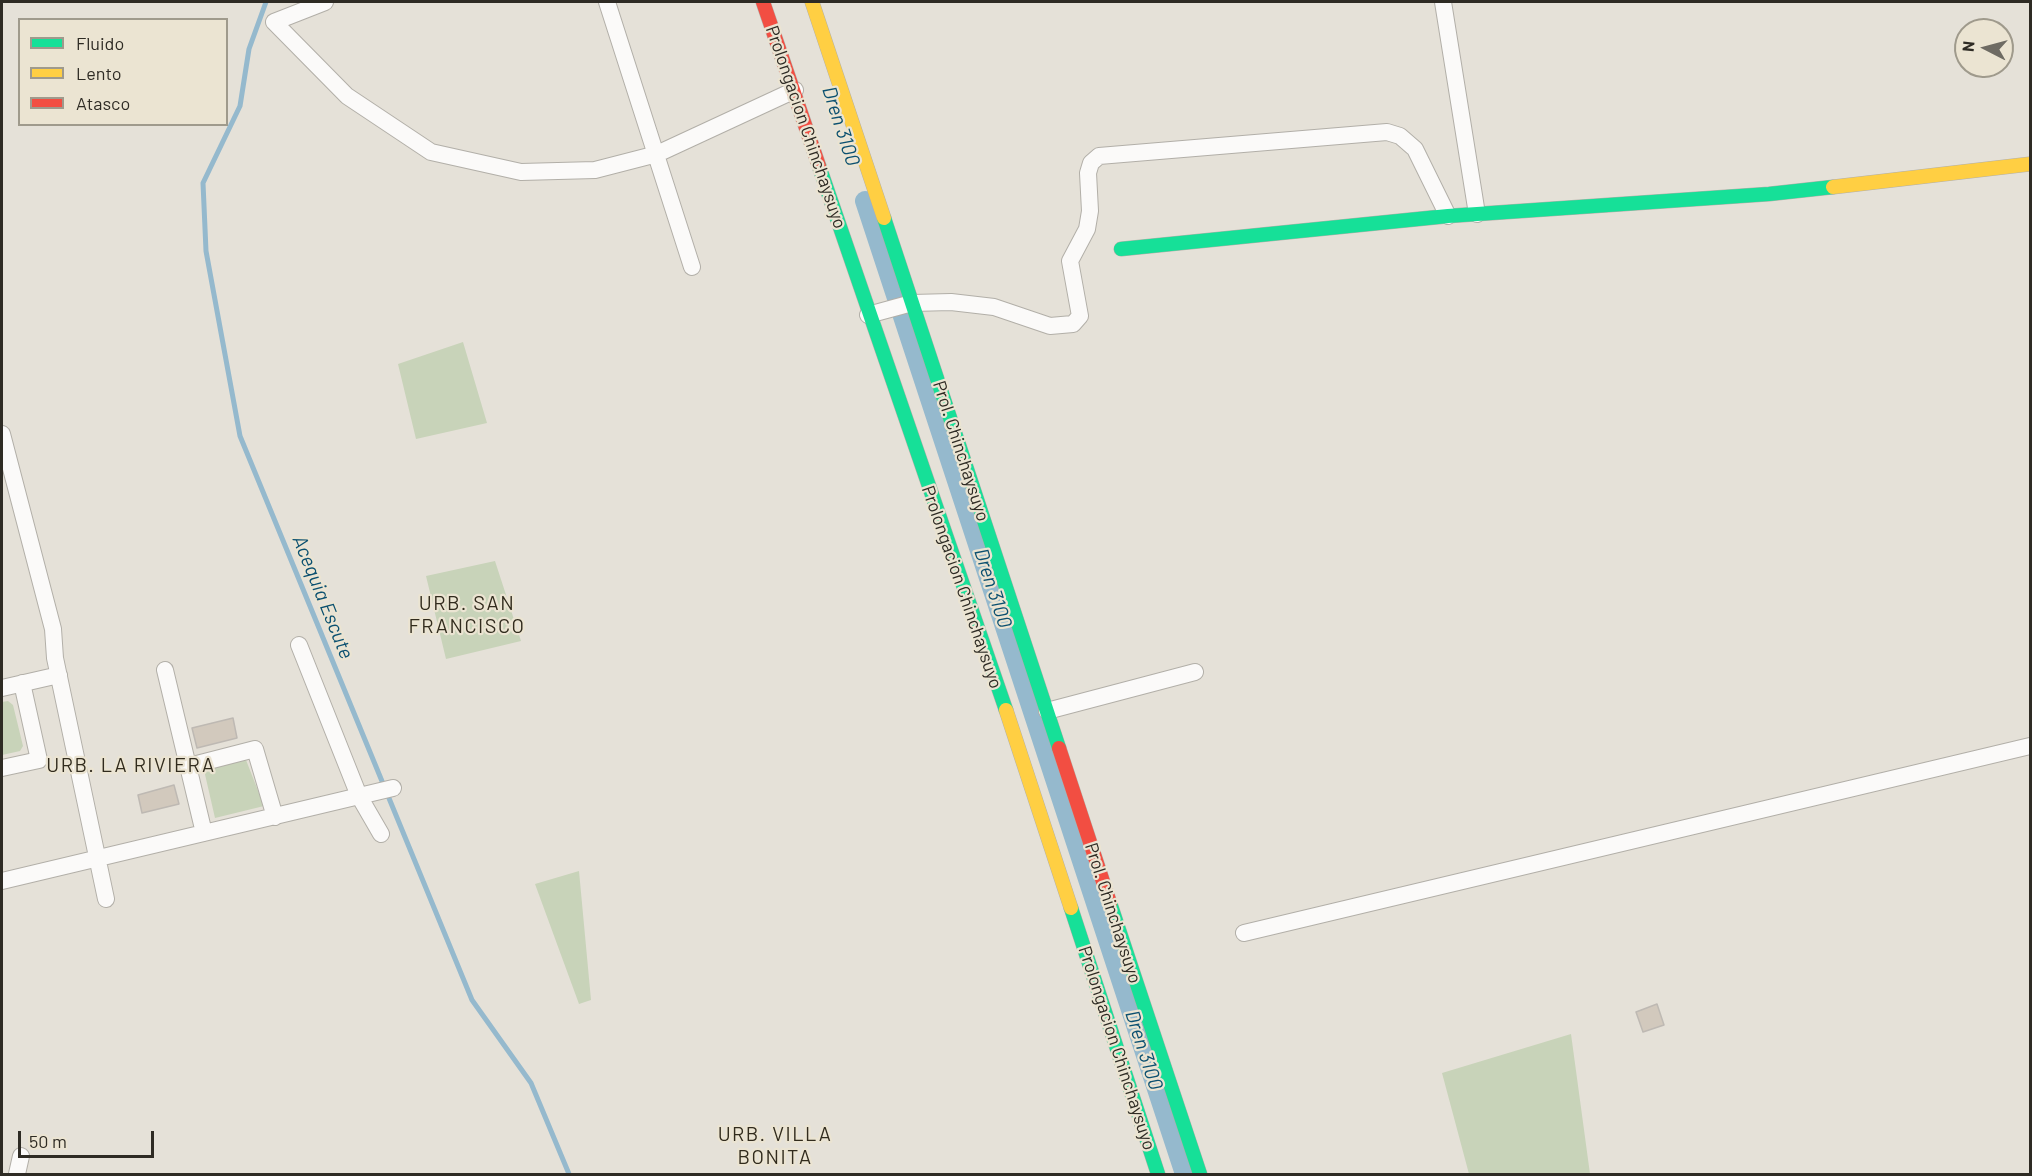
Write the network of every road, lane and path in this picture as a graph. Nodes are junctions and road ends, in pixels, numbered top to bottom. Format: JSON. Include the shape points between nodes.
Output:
{"nodes":[{"id":1,"x":325,"y":2,"type":"edge"},
{"id":2,"x":607,"y":2,"type":"edge"},
{"id":3,"x":763,"y":2,"type":"edge"},
{"id":4,"x":812,"y":2,"type":"edge"},
{"id":5,"x":1443,"y":2,"type":"edge"},
{"id":6,"x":795,"y":90,"type":"junction"},
{"id":7,"x":657,"y":154,"type":"junction"},
{"id":8,"x":2031,"y":164,"type":"edge"},
{"id":9,"x":1477,"y":214,"type":"junction"},
{"id":10,"x":1448,"y":216,"type":"junction"},
{"id":11,"x":1121,"y":249,"type":"dead end"},
{"id":12,"x":692,"y":267,"type":"dead end"},
{"id":13,"x":909,"y":304,"type":"junction"},
{"id":14,"x":876,"y":312,"type":"junction"},
{"id":15,"x":2,"y":434,"type":"edge"},
{"id":16,"x":299,"y":645,"type":"dead end"},
{"id":17,"x":165,"y":669,"type":"dead end"},
{"id":18,"x":1195,"y":672,"type":"dead end"},
{"id":19,"x":59,"y":675,"type":"junction"},
{"id":20,"x":22,"y":683,"type":"junction"},
{"id":21,"x":2,"y":688,"type":"edge"},
{"id":22,"x":1047,"y":711,"type":"junction"},
{"id":23,"x":2031,"y":746,"type":"edge"},
{"id":24,"x":189,"y":766,"type":"junction"},
{"id":25,"x":2,"y":768,"type":"edge"},
{"id":26,"x":385,"y":790,"type":"dead end"},
{"id":27,"x":359,"y":796,"type":"junction"},
{"id":28,"x":275,"y":817,"type":"junction"},
{"id":29,"x":204,"y":832,"type":"junction"},
{"id":30,"x":381,"y":834,"type":"dead end"},
{"id":31,"x":99,"y":860,"type":"junction"},
{"id":32,"x":2,"y":881,"type":"edge"},
{"id":33,"x":106,"y":899,"type":"dead end"},
{"id":34,"x":1244,"y":933,"type":"dead end"},
{"id":35,"x":21,"y":1156,"type":"dead end"},
{"id":36,"x":17,"y":1174,"type":"edge"},
{"id":37,"x":1158,"y":1174,"type":"edge"},
{"id":38,"x":1200,"y":1174,"type":"edge"}],
"edges":[{"from":1,"to":7,"type":"street","via":[[274,22],[347,96],[430,152],[521,172],[595,170]]},
{"from":2,"to":7,"type":"street"},
{"from":3,"to":6,"type":"street","name":"Prolongacion Chinchaysuyo"},
{"from":4,"to":13,"type":"street","name":"Prol. Chinchaysuyo"},
{"from":5,"to":9,"type":"street"},
{"from":6,"to":7,"type":"street"},
{"from":6,"to":14,"type":"street","name":"Prolongacion Chinchaysuyo"},
{"from":7,"to":12,"type":"street"},
{"from":8,"to":9,"type":"street","via":[[1769,194]]},
{"from":9,"to":10,"type":"street"},
{"from":10,"to":11,"type":"street"},
{"from":10,"to":13,"type":"street","via":[[1415,149],[1400,136],[1387,132],[1117,153],[1099,156],[1088,173],[1087,228],[1071,261],[1080,316],[1073,324],[1050,326],[994,307],[951,302]]},
{"from":13,"to":14,"type":"street"},
{"from":13,"to":22,"type":"street","name":"Prol. Chinchaysuyo"},
{"from":14,"to":37,"type":"street","name":"Prolongacion Chinchaysuyo"},
{"from":15,"to":19,"type":"street","via":[[54,628]]},
{"from":16,"to":27,"type":"street"},
{"from":17,"to":24,"type":"street"},
{"from":18,"to":22,"type":"street"},
{"from":19,"to":20,"type":"street"},
{"from":19,"to":31,"type":"street"},
{"from":20,"to":21,"type":"street"},
{"from":20,"to":25,"type":"street","via":[[39,760]]},
{"from":22,"to":38,"type":"street","name":"Prol. Chinchaysuyo"},
{"from":23,"to":34,"type":"street"},
{"from":24,"to":28,"type":"street","via":[[255,749]]},
{"from":24,"to":29,"type":"street"},
{"from":26,"to":27,"type":"street"},
{"from":27,"to":28,"type":"street"},
{"from":27,"to":30,"type":"street"},
{"from":28,"to":29,"type":"street"},
{"from":29,"to":31,"type":"street"},
{"from":31,"to":32,"type":"street"},
{"from":31,"to":33,"type":"street"},
{"from":35,"to":36,"type":"street"}]}
